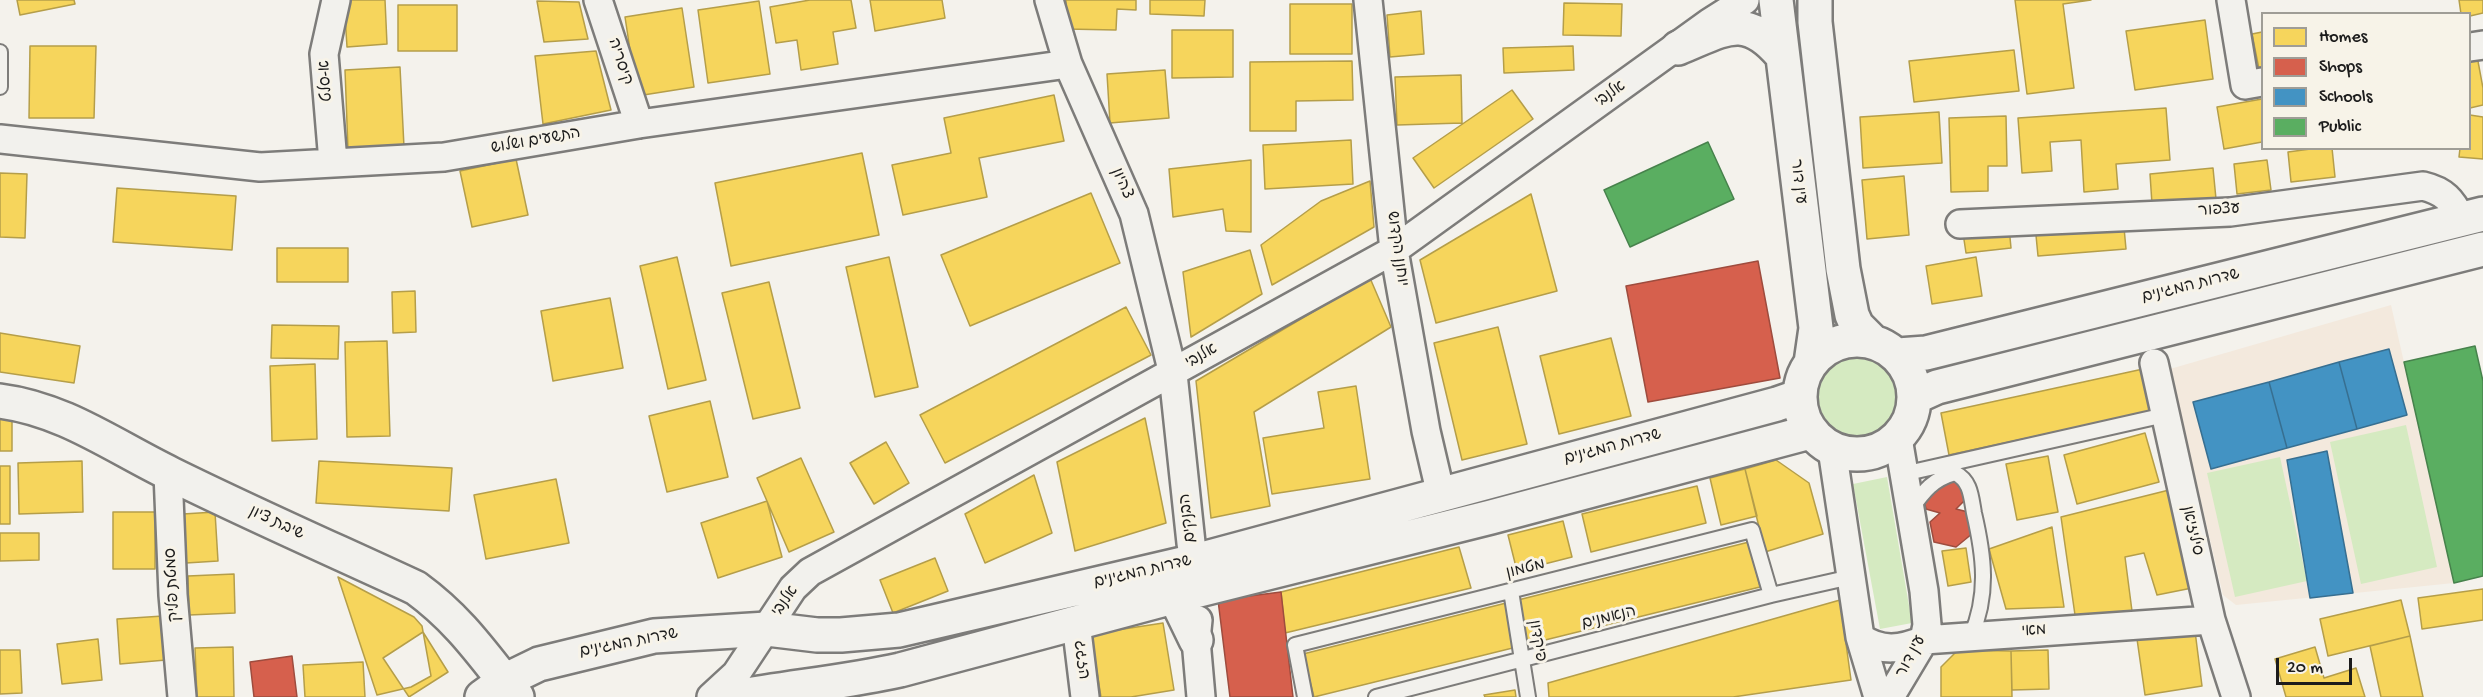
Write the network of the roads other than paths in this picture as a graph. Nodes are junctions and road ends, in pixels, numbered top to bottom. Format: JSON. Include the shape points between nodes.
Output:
{"nodes":[{"id":1,"x":336,"y":0,"type":"edge"},
{"id":2,"x":598,"y":0,"type":"edge"},
{"id":3,"x":1049,"y":0,"type":"edge"},
{"id":4,"x":1368,"y":0,"type":"edge"},
{"id":5,"x":1725,"y":0,"type":"edge"},
{"id":6,"x":1745,"y":0,"type":"edge"},
{"id":7,"x":1776,"y":0,"type":"edge"},
{"id":8,"x":1815,"y":0,"type":"edge"},
{"id":9,"x":2231,"y":0,"type":"edge"},
{"id":10,"x":1709,"y":23,"type":"junction"},
{"id":11,"x":1678,"y":48,"type":"junction"},
{"id":12,"x":0,"y":52,"type":"edge"},
{"id":13,"x":1781,"y":54,"type":"junction"},
{"id":14,"x":1068,"y":64,"type":"junction"},
{"id":15,"x":2254,"y":84,"type":"edge"},
{"id":16,"x":0,"y":87,"type":"edge"},
{"id":17,"x":639,"y":124,"type":"junction"},
{"id":18,"x":0,"y":139,"type":"edge"},
{"id":19,"x":333,"y":162,"type":"junction"},
{"id":20,"x":2472,"y":217,"type":"edge"},
{"id":21,"x":1960,"y":224,"type":"dead end"},
{"id":22,"x":2483,"y":249,"type":"edge"},
{"id":23,"x":1394,"y":250,"type":"junction"},
{"id":24,"x":1885,"y":348,"type":"junction"},
{"id":25,"x":1811,"y":363,"type":"junction"},
{"id":26,"x":2154,"y":363,"type":"dead end"},
{"id":27,"x":1173,"y":374,"type":"junction"},
{"id":28,"x":1800,"y":396,"type":"junction"},
{"id":29,"x":1915,"y":397,"type":"junction"},
{"id":30,"x":0,"y":401,"type":"edge"},
{"id":31,"x":2165,"y":415,"type":"junction"},
{"id":32,"x":1898,"y":438,"type":"junction"},
{"id":33,"x":1821,"y":440,"type":"junction"},
{"id":34,"x":168,"y":473,"type":"junction"},
{"id":35,"x":1903,"y":474,"type":"junction"},
{"id":36,"x":1441,"y":495,"type":"junction"},
{"id":37,"x":1911,"y":510,"type":"junction"},
{"id":38,"x":1851,"y":577,"type":"junction"},
{"id":39,"x":1189,"y":583,"type":"junction"},
{"id":40,"x":1511,"y":591,"type":"junction"},
{"id":41,"x":1771,"y":595,"type":"junction"},
{"id":42,"x":2211,"y":620,"type":"junction"},
{"id":43,"x":1076,"y":623,"type":"junction"},
{"id":44,"x":767,"y":629,"type":"junction"},
{"id":45,"x":1971,"y":636,"type":"junction"},
{"id":46,"x":1860,"y":637,"type":"junction"},
{"id":47,"x":1196,"y":640,"type":"joint"},
{"id":48,"x":1924,"y":640,"type":"junction"},
{"id":49,"x":1522,"y":658,"type":"junction"},
{"id":50,"x":501,"y":692,"type":"edge"},
{"id":51,"x":788,"y":692,"type":"edge"},
{"id":52,"x":182,"y":697,"type":"edge"},
{"id":53,"x":711,"y":697,"type":"edge"},
{"id":54,"x":736,"y":697,"type":"edge"},
{"id":55,"x":1085,"y":697,"type":"edge"},
{"id":56,"x":1200,"y":697,"type":"edge"},
{"id":57,"x":1305,"y":697,"type":"edge"},
{"id":58,"x":1376,"y":697,"type":"edge"},
{"id":59,"x":1528,"y":697,"type":"edge"},
{"id":60,"x":1878,"y":697,"type":"edge"},
{"id":61,"x":1890,"y":697,"type":"edge"},
{"id":62,"x":2236,"y":697,"type":"edge"}],
"edges":[{"from":1,"to":19,"type":"street","name":"א-סלט","via":[[324,54]]},
{"from":2,"to":17,"type":"street","name":"קיסריה"},
{"from":3,"to":14,"type":"street","name":"צהיון"},
{"from":4,"to":23,"type":"street","name":"יוחנן הקדוש"},
{"from":5,"to":10,"type":"street","name":"אלנבי"},
{"from":6,"to":10,"type":"street","name":"אלנבי"},
{"from":7,"to":13,"type":"street","name":"עין דור"},
{"from":8,"to":24,"type":"street","via":[[1852,315],[1857,326]]},
{"from":9,"to":15,"type":"street"},
{"from":10,"to":11,"type":"street","name":"אלנבי"},
{"from":11,"to":13,"type":"street","via":[[1739,27],[1755,29]]},
{"from":11,"to":23,"type":"street","name":"אלנבי"},
{"from":12,"to":16,"type":"lane"},
{"from":13,"to":25,"type":"street","name":"עין דור","via":[[1816,328]]},
{"from":14,"to":17,"type":"street","name":"התשעים ושלוש"},
{"from":14,"to":27,"type":"street","name":"צהיון","via":[[1134,214]]},
{"from":17,"to":19,"type":"street","name":"התשעים ושלוש","via":[[444,157]]},
{"from":18,"to":19,"type":"street","name":"התשעים ושלוש","via":[[260,167]]},
{"from":20,"to":21,"type":"street","name":"עצפור","via":[[2446,195],[2423,186],[2230,212]]},
{"from":20,"to":24,"type":"street","name":"שדרות המגינים","via":[[1926,353]]},
{"from":22,"to":29,"type":"street","name":"שדרות המגינים","via":[[1937,387]]},
{"from":23,"to":27,"type":"street","name":"אלנבי"},
{"from":23,"to":36,"type":"street","name":"יוחנן הקדוש"},
{"from":24,"to":25,"type":"street","via":[[1854,339],[1823,351]]},
{"from":24,"to":29,"type":"street","via":[[1907,368]]},
{"from":25,"to":28,"type":"street"},
{"from":26,"to":31,"type":"street","name":"סיליזיאן"},
{"from":27,"to":39,"type":"street","name":"הבנקים"},
{"from":27,"to":44,"type":"street","name":"אלנבי","via":[[810,572],[793,588]]},
{"from":28,"to":33,"type":"street","via":[[1802,413]]},
{"from":28,"to":36,"type":"street","name":"שדרות המגינים"},
{"from":29,"to":32,"type":"street","via":[[1910,419]]},
{"from":30,"to":34,"type":"street","name":"שיבת ציון","via":[[78,423]]},
{"from":31,"to":35,"type":"lane"},
{"from":31,"to":42,"type":"street","name":"סיליזיאן"},
{"from":32,"to":33,"type":"street","via":[[1867,454],[1849,454]]},
{"from":32,"to":35,"type":"street","name":"עין דור"},
{"from":33,"to":38,"type":"street","name":"עין דור"},
{"from":33,"to":39,"type":"street","name":"שדרות המגינים","via":[[1448,529]]},
{"from":34,"to":50,"type":"street","name":"שיבת ציון","via":[[416,588],[459,624]]},
{"from":34,"to":52,"type":"street","name":"סמטת פליק"},
{"from":35,"to":37,"type":"street","name":"עין דור"},
{"from":36,"to":39,"type":"street","name":"שדרות המגינים"},
{"from":37,"to":45,"type":"lane","via":[[1926,488],[1942,477],[1955,473],[1967,483],[1983,554],[1979,618]]},
{"from":37,"to":48,"type":"street","name":"עין דור","via":[[1926,607]]},
{"from":38,"to":41,"type":"lane","name":"הנאמנים"},
{"from":38,"to":46,"type":"street","name":"עין דור"},
{"from":39,"to":43,"type":"street","name":"שדרות המגינים"},
{"from":39,"to":44,"type":"street","name":"שדרות המגינים","via":[[1147,572],[871,634],[817,635]]},
{"from":39,"to":47,"type":"street"},
{"from":40,"to":41,"type":"lane","name":"מטמון","via":[[1752,530]]},
{"from":40,"to":49,"type":"lane","name":"פיקדון"},
{"from":40,"to":57,"type":"lane","name":"מטמון","via":[[1295,645]]},
{"from":41,"to":49,"type":"lane","name":"הנאמנים"},
{"from":42,"to":45,"type":"street","name":"מאי"},
{"from":42,"to":62,"type":"street","name":"סיליזיאן"},
{"from":43,"to":51,"type":"street","name":"שדרות המגינים","via":[[900,670]]},
{"from":43,"to":55,"type":"street","name":"הזגג"},
{"from":44,"to":50,"type":"street","name":"שדרות המגינים","via":[[654,636],[539,664]]},
{"from":44,"to":53,"type":"street","name":"אלנבי","via":[[736,674]]},
{"from":45,"to":48,"type":"street","name":"מאי"},
{"from":46,"to":48,"type":"street","name":"מאי","via":[[1886,648],[1911,646]]},
{"from":46,"to":60,"type":"street","name":"עין דור"},
{"from":47,"to":56,"type":"street"},
{"from":48,"to":61,"type":"street","name":"עין דור"},
{"from":49,"to":58,"type":"lane","name":"הנאמנים"},
{"from":49,"to":59,"type":"lane","name":"פיקדון"},
{"from":51,"to":54,"type":"street","name":"שדרות המגינים"}]}
